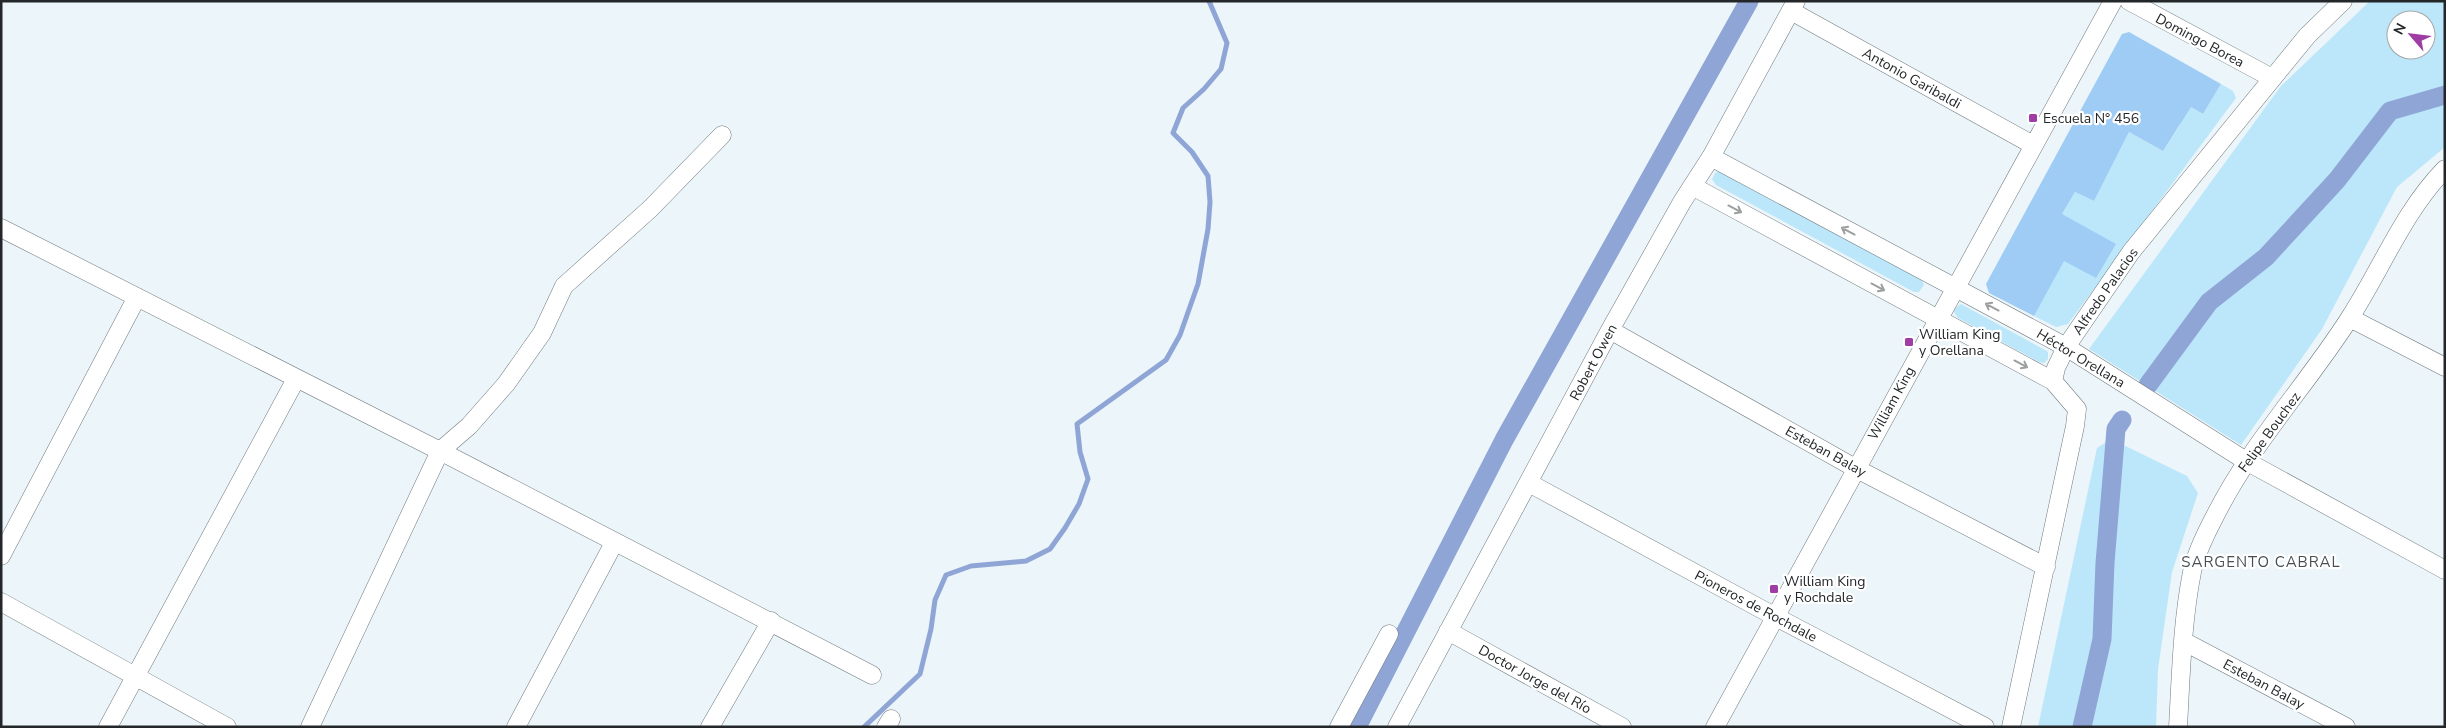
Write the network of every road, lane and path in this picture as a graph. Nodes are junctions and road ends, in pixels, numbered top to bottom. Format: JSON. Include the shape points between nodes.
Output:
{"nodes":[{"id":1,"x":2113,"y":1,"type":"edge"},
{"id":2,"x":2129,"y":1,"type":"edge"},
{"id":3,"x":2343,"y":1,"type":"edge"},
{"id":4,"x":1793,"y":6,"type":"edge"},
{"id":5,"x":2272,"y":78,"type":"junction"},
{"id":6,"x":722,"y":135,"type":"dead end"},
{"id":7,"x":2034,"y":145,"type":"junction"},
{"id":8,"x":1711,"y":157,"type":"junction"},
{"id":9,"x":2444,"y":170,"type":"edge"},
{"id":10,"x":1692,"y":186,"type":"junction"},
{"id":11,"x":1,"y":228,"type":"edge"},
{"id":12,"x":1955,"y":288,"type":"junction"},
{"id":13,"x":137,"y":297,"type":"junction"},
{"id":14,"x":2350,"y":318,"type":"junction"},
{"id":15,"x":1937,"y":319,"type":"junction"},
{"id":16,"x":1610,"y":330,"type":"junction"},
{"id":17,"x":2066,"y":347,"type":"junction"},
{"id":18,"x":2445,"y":366,"type":"edge"},
{"id":19,"x":296,"y":379,"type":"junction"},
{"id":20,"x":2053,"y":381,"type":"junction"},
{"id":21,"x":440,"y":451,"type":"junction"},
{"id":22,"x":2246,"y":461,"type":"junction"},
{"id":23,"x":1855,"y":468,"type":"junction"},
{"id":24,"x":1529,"y":482,"type":"junction"},
{"id":25,"x":614,"y":543,"type":"junction"},
{"id":26,"x":1,"y":556,"type":"edge"},
{"id":27,"x":2046,"y":567,"type":"junction"},
{"id":28,"x":2445,"y":570,"type":"edge"},
{"id":29,"x":1,"y":602,"type":"edge"},
{"id":30,"x":1774,"y":616,"type":"junction"},
{"id":31,"x":770,"y":621,"type":"junction"},
{"id":32,"x":1448,"y":632,"type":"junction"},
{"id":33,"x":1389,"y":634,"type":"dead end"},
{"id":34,"x":2183,"y":641,"type":"junction"},
{"id":35,"x":134,"y":674,"type":"junction"},
{"id":36,"x":872,"y":675,"type":"dead end"},
{"id":37,"x":108,"y":727,"type":"edge"},
{"id":38,"x":227,"y":727,"type":"edge"},
{"id":39,"x":310,"y":727,"type":"edge"},
{"id":40,"x":516,"y":727,"type":"edge"},
{"id":41,"x":710,"y":727,"type":"edge"},
{"id":42,"x":1339,"y":727,"type":"edge"},
{"id":43,"x":1397,"y":727,"type":"edge"},
{"id":44,"x":1622,"y":727,"type":"edge"},
{"id":45,"x":1715,"y":727,"type":"edge"},
{"id":46,"x":1984,"y":727,"type":"edge"},
{"id":47,"x":2011,"y":727,"type":"edge"},
{"id":48,"x":2178,"y":727,"type":"edge"},
{"id":49,"x":2346,"y":727,"type":"edge"}],
"edges":[{"from":1,"to":7,"type":"street","name":"William King"},
{"from":2,"to":5,"type":"street","name":"Domingo Borea"},
{"from":3,"to":5,"type":"street","name":"Alfredo Palacios","via":[[2307,36]]},
{"from":4,"to":7,"type":"street","name":"Antonio Garibaldi"},
{"from":4,"to":8,"type":"street","name":"Robert Owen"},
{"from":5,"to":17,"type":"street","name":"Alfredo Palacios","via":[[2132,252]]},
{"from":6,"to":21,"type":"street","via":[[650,209],[564,286],[542,333],[506,384],[469,426]]},
{"from":7,"to":12,"type":"street","name":"William King"},
{"from":8,"to":10,"type":"street","name":"Robert Owen"},
{"from":12,"to":8,"type":"street","name":"Héctor Orellana","one_way":true},
{"from":9,"to":14,"type":"street","name":"Felipe Bouchez","via":[[2418,202]]},
{"from":10,"to":15,"type":"street","one_way":true},
{"from":10,"to":16,"type":"street","name":"Robert Owen"},
{"from":11,"to":13,"type":"street"},
{"from":12,"to":15,"type":"street","name":"William King"},
{"from":17,"to":12,"type":"street","name":"Héctor Orellana","one_way":true},
{"from":13,"to":19,"type":"street"},
{"from":13,"to":26,"type":"street"},
{"from":14,"to":18,"type":"street"},
{"from":14,"to":22,"type":"street","name":"Felipe Bouchez"},
{"from":15,"to":20,"type":"street","one_way":true},
{"from":15,"to":23,"type":"street","name":"William King"},
{"from":16,"to":23,"type":"street","name":"Esteban Balay"},
{"from":16,"to":24,"type":"street","name":"Robert Owen"},
{"from":17,"to":20,"type":"street","name":"Alfredo Palacios"},
{"from":17,"to":22,"type":"street","name":"Héctor Orellana"},
{"from":19,"to":21,"type":"street"},
{"from":19,"to":35,"type":"street"},
{"from":20,"to":27,"type":"street","via":[[2077,409]]},
{"from":21,"to":25,"type":"street"},
{"from":21,"to":39,"type":"street"},
{"from":22,"to":28,"type":"street","name":"Héctor Orellana"},
{"from":22,"to":34,"type":"street","name":"Felipe Bouchez","via":[[2207,531],[2192,570]]},
{"from":23,"to":27,"type":"street","name":"Esteban Balay"},
{"from":23,"to":30,"type":"street","name":"William King"},
{"from":24,"to":30,"type":"street","name":"Pioneros de Rochdale"},
{"from":24,"to":32,"type":"street","name":"Robert Owen"},
{"from":25,"to":31,"type":"street"},
{"from":25,"to":40,"type":"street"},
{"from":27,"to":47,"type":"street"},
{"from":29,"to":35,"type":"street"},
{"from":30,"to":45,"type":"street","name":"William King"},
{"from":30,"to":46,"type":"street","name":"Pioneros de Rochdale"},
{"from":31,"to":36,"type":"street"},
{"from":31,"to":41,"type":"street"},
{"from":32,"to":43,"type":"street","name":"Robert Owen"},
{"from":32,"to":44,"type":"street","name":"Doctor Jorge del Río"},
{"from":33,"to":42,"type":"street"},
{"from":34,"to":48,"type":"street","name":"Felipe Bouchez"},
{"from":34,"to":49,"type":"street","name":"Esteban Balay"},
{"from":35,"to":37,"type":"street"},
{"from":35,"to":38,"type":"street"}]}
